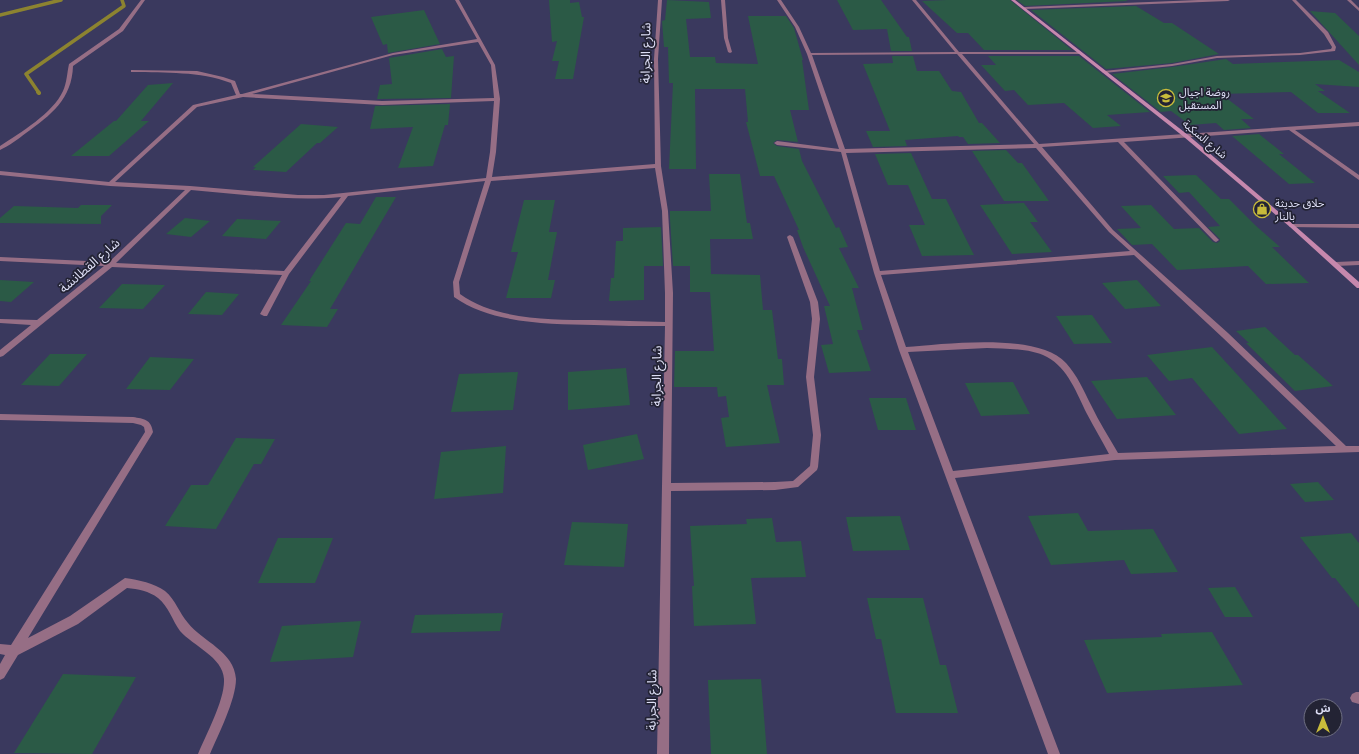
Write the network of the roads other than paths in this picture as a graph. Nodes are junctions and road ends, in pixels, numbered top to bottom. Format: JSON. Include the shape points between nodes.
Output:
{"nodes":[{"id":1,"x":143,"y":0,"type":"edge"},
{"id":2,"x":457,"y":0,"type":"edge"},
{"id":3,"x":660,"y":0,"type":"edge"},
{"id":4,"x":722,"y":0,"type":"edge"},
{"id":5,"x":779,"y":0,"type":"edge"},
{"id":6,"x":914,"y":0,"type":"edge"},
{"id":7,"x":1013,"y":0,"type":"edge"},
{"id":8,"x":1228,"y":0,"type":"edge"},
{"id":9,"x":1294,"y":0,"type":"edge"},
{"id":10,"x":1349,"y":0,"type":"edge"},
{"id":11,"x":1142,"y":1,"type":"edge"},
{"id":12,"x":1025,"y":8,"type":"junction"},
{"id":13,"x":1359,"y":10,"type":"edge"},
{"id":14,"x":480,"y":40,"type":"junction"},
{"id":15,"x":730,"y":52,"type":"dead end"},
{"id":16,"x":958,"y":53,"type":"junction"},
{"id":17,"x":1079,"y":53,"type":"junction"},
{"id":18,"x":809,"y":54,"type":"junction"},
{"id":19,"x":133,"y":71,"type":"dead end"},
{"id":20,"x":1104,"y":72,"type":"junction"},
{"id":21,"x":238,"y":95,"type":"junction"},
{"id":22,"x":497,"y":99,"type":"junction"},
{"id":23,"x":1359,"y":124,"type":"edge"},
{"id":24,"x":1290,"y":128,"type":"junction"},
{"id":25,"x":1186,"y":136,"type":"junction"},
{"id":26,"x":1120,"y":141,"type":"junction"},
{"id":27,"x":777,"y":143,"type":"dead end"},
{"id":28,"x":1038,"y":146,"type":"junction"},
{"id":29,"x":0,"y":148,"type":"edge"},
{"id":30,"x":843,"y":150,"type":"junction"},
{"id":31,"x":658,"y":166,"type":"junction"},
{"id":32,"x":0,"y":173,"type":"edge"},
{"id":33,"x":1359,"y":178,"type":"edge"},
{"id":34,"x":488,"y":179,"type":"junction"},
{"id":35,"x":110,"y":184,"type":"junction"},
{"id":36,"x":190,"y":188,"type":"junction"},
{"id":37,"x":345,"y":196,"type":"junction"},
{"id":38,"x":1292,"y":226,"type":"junction"},
{"id":39,"x":1359,"y":226,"type":"edge"},
{"id":40,"x":790,"y":237,"type":"dead end"},
{"id":41,"x":1216,"y":240,"type":"dead end"},
{"id":42,"x":1136,"y":253,"type":"junction"},
{"id":43,"x":0,"y":259,"type":"edge"},
{"id":44,"x":1359,"y":263,"type":"edge"},
{"id":45,"x":111,"y":264,"type":"junction"},
{"id":46,"x":1336,"y":264,"type":"junction"},
{"id":47,"x":286,"y":273,"type":"junction"},
{"id":48,"x":877,"y":273,"type":"junction"},
{"id":49,"x":1359,"y":286,"type":"edge"},
{"id":50,"x":264,"y":314,"type":"dead end"},
{"id":51,"x":0,"y":321,"type":"edge"},
{"id":52,"x":39,"y":323,"type":"junction"},
{"id":53,"x":668,"y":324,"type":"junction"},
{"id":54,"x":903,"y":350,"type":"junction"},
{"id":55,"x":0,"y":354,"type":"edge"},
{"id":56,"x":0,"y":417,"type":"edge"},
{"id":57,"x":1344,"y":449,"type":"junction"},
{"id":58,"x":1359,"y":449,"type":"edge"},
{"id":59,"x":1115,"y":457,"type":"junction"},
{"id":60,"x":950,"y":475,"type":"junction"},
{"id":61,"x":666,"y":487,"type":"junction"},
{"id":62,"x":0,"y":649,"type":"edge"},
{"id":63,"x":14,"y":651,"type":"junction"},
{"id":64,"x":0,"y":674,"type":"edge"},
{"id":65,"x":204,"y":754,"type":"edge"},
{"id":66,"x":663,"y":754,"type":"edge"},
{"id":67,"x":1054,"y":754,"type":"edge"}],
"edges":[{"from":1,"to":29,"type":"street","via":[[121,30],[71,65],[71,78],[60,101]]},
{"from":2,"to":14,"type":"street"},
{"from":3,"to":31,"type":"street","name":"شارع الجرابة","via":[[656,59]]},
{"from":4,"to":15,"type":"street"},
{"from":5,"to":18,"type":"street","via":[[797,26]]},
{"from":6,"to":16,"type":"street"},
{"from":7,"to":12,"type":"main road","name":"شارع السكبة"},
{"from":8,"to":11,"type":"street"},
{"from":9,"to":20,"type":"street","via":[[1326,32],[1334,47],[1333,50],[1300,54],[1218,56],[1172,65]]},
{"from":10,"to":13,"type":"street"},
{"from":11,"to":12,"type":"street"},
{"from":12,"to":17,"type":"main road","name":"شارع السكبة"},
{"from":14,"to":21,"type":"street","via":[[393,54]]},
{"from":14,"to":22,"type":"street","via":[[493,65]]},
{"from":16,"to":17,"type":"street"},
{"from":16,"to":18,"type":"street"},
{"from":16,"to":28,"type":"street"},
{"from":17,"to":20,"type":"main road","name":"شارع السكبة"},
{"from":18,"to":30,"type":"street"},
{"from":19,"to":21,"type":"street","via":[[184,72],[226,78],[233,82]]},
{"from":20,"to":25,"type":"main road","name":"شارع السكبة"},
{"from":21,"to":22,"type":"street","via":[[382,103]]},
{"from":21,"to":35,"type":"street","via":[[195,106]]},
{"from":22,"to":34,"type":"street"},
{"from":23,"to":24,"type":"street"},
{"from":24,"to":25,"type":"street"},
{"from":24,"to":33,"type":"street"},
{"from":25,"to":26,"type":"street"},
{"from":25,"to":38,"type":"main road","name":"شارع السكبة"},
{"from":26,"to":28,"type":"street"},
{"from":26,"to":41,"type":"street"},
{"from":27,"to":30,"type":"street"},
{"from":28,"to":30,"type":"street"},
{"from":28,"to":42,"type":"street","via":[[1094,213]]},
{"from":30,"to":48,"type":"street"},
{"from":31,"to":34,"type":"street"},
{"from":31,"to":53,"type":"street","name":"شارع الجرابة","via":[[665,211]]},
{"from":32,"to":35,"type":"street"},
{"from":34,"to":37,"type":"street"},
{"from":34,"to":53,"type":"street","via":[[456,282],[457,294],[468,303],[491,312],[555,322]]},
{"from":35,"to":36,"type":"street"},
{"from":36,"to":37,"type":"street","via":[[298,197]]},
{"from":36,"to":45,"type":"street","name":"شارع القطانشة"},
{"from":37,"to":47,"type":"street"},
{"from":38,"to":39,"type":"street"},
{"from":38,"to":46,"type":"main road","name":"شارع السكبة"},
{"from":40,"to":61,"type":"street","via":[[814,302],[816,319],[810,377],[817,435],[814,467],[795,484]]},
{"from":42,"to":48,"type":"street"},
{"from":42,"to":57,"type":"street"},
{"from":43,"to":45,"type":"street"},
{"from":44,"to":46,"type":"street"},
{"from":45,"to":47,"type":"street"},
{"from":45,"to":52,"type":"street","name":"شارع القطانشة"},
{"from":46,"to":49,"type":"main road","name":"شارع السكبة"},
{"from":47,"to":50,"type":"street"},
{"from":48,"to":54,"type":"street"},
{"from":51,"to":52,"type":"street"},
{"from":52,"to":55,"type":"street","name":"شارع القطانشة"},
{"from":53,"to":61,"type":"street","name":"شارع الجرابة"},
{"from":54,"to":59,"type":"street","via":[[1003,345],[1047,353],[1062,363]]},
{"from":54,"to":60,"type":"street"},
{"from":56,"to":63,"type":"street","via":[[133,420],[143,422],[148,426],[149,432]]},
{"from":57,"to":58,"type":"street"},
{"from":57,"to":59,"type":"street"},
{"from":59,"to":60,"type":"street"},
{"from":60,"to":67,"type":"street"},
{"from":61,"to":66,"type":"street","name":"شارع الجرابة"},
{"from":62,"to":63,"type":"street"},
{"from":63,"to":64,"type":"street"},
{"from":63,"to":65,"type":"street","via":[[74,620],[125,583],[139,585],[162,594],[184,627],[219,656],[227,666],[230,678],[228,694]]}]}
